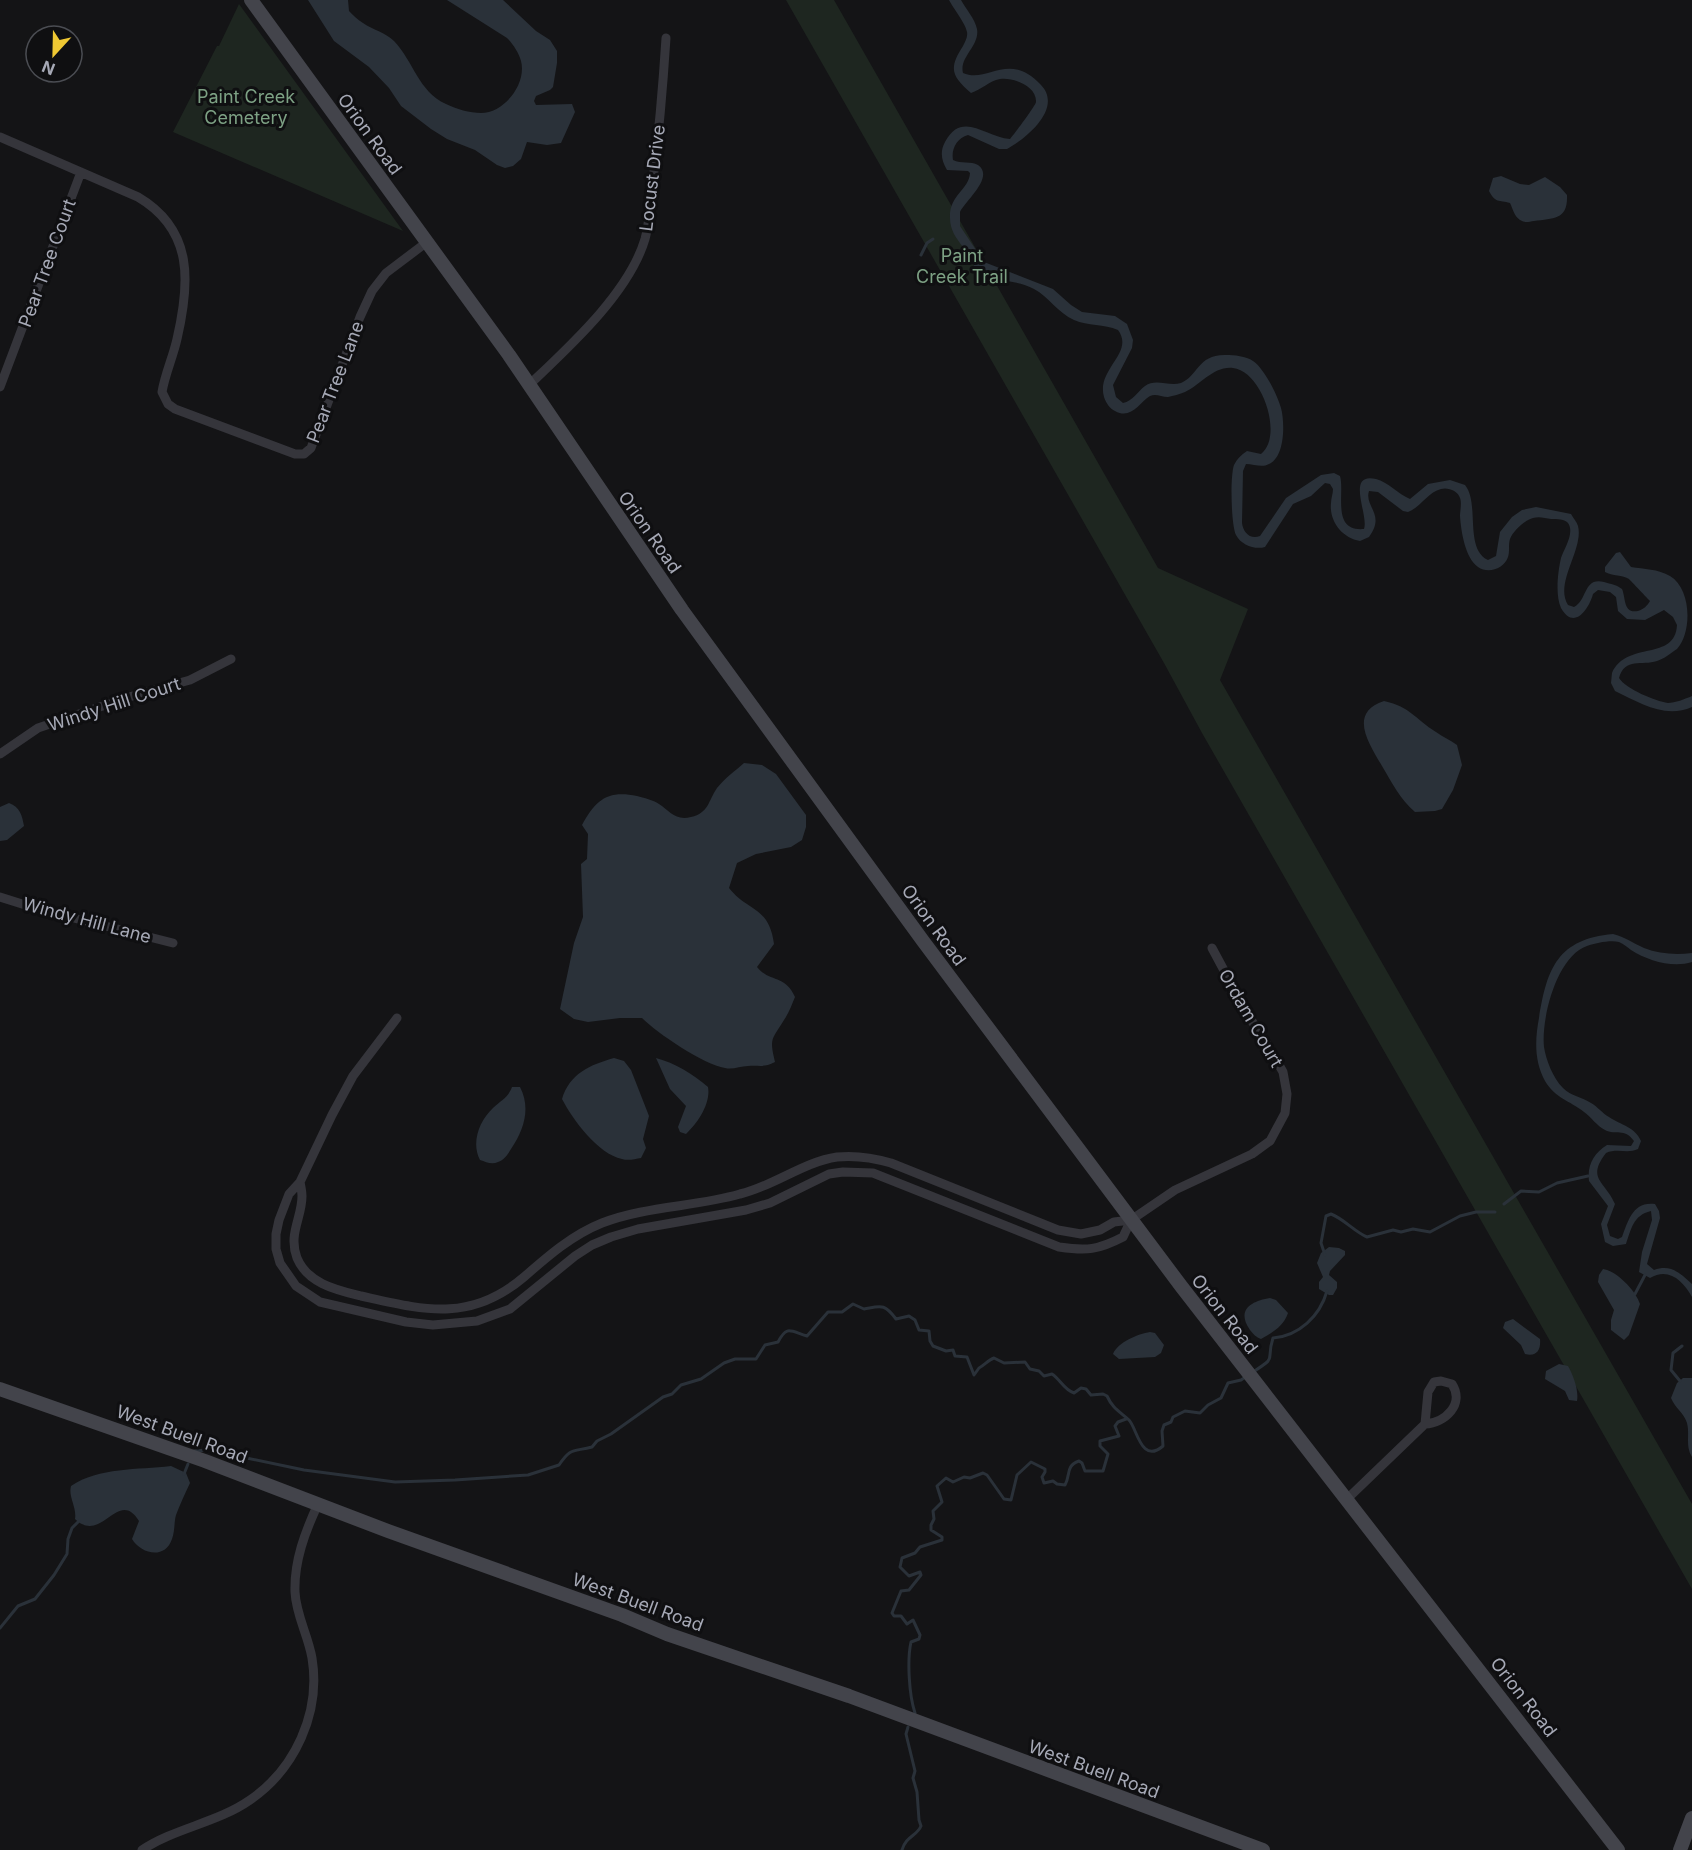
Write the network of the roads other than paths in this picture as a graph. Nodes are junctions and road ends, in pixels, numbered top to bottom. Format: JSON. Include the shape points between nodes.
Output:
{"nodes":[{"id":1,"x":251,"y":0,"type":"edge"},
{"id":2,"x":666,"y":38,"type":"dead end"},
{"id":3,"x":0,"y":137,"type":"edge"},
{"id":4,"x":81,"y":172,"type":"junction"},
{"id":5,"x":427,"y":242,"type":"junction"},
{"id":6,"x":529,"y":385,"type":"junction"},
{"id":7,"x":0,"y":387,"type":"edge"},
{"id":8,"x":231,"y":659,"type":"dead end"},
{"id":9,"x":0,"y":754,"type":"edge"},
{"id":10,"x":0,"y":897,"type":"edge"},
{"id":11,"x":173,"y":943,"type":"dead end"},
{"id":12,"x":1212,"y":948,"type":"dead end"},
{"id":13,"x":397,"y":1018,"type":"dead end"},
{"id":14,"x":886,"y":1161,"type":"junction"},
{"id":15,"x":880,"y":1175,"type":"junction"},
{"id":16,"x":300,"y":1182,"type":"junction"},
{"id":17,"x":708,"y":1201,"type":"junction"},
{"id":18,"x":711,"y":1217,"type":"junction"},
{"id":19,"x":1131,"y":1220,"type":"junction"},
{"id":20,"x":1033,"y":1221,"type":"junction"},
{"id":21,"x":1087,"y":1233,"type":"junction"},
{"id":22,"x":578,"y":1234,"type":"junction"},
{"id":23,"x":1027,"y":1234,"type":"junction"},
{"id":24,"x":588,"y":1248,"type":"junction"},
{"id":25,"x":1092,"y":1249,"type":"junction"},
{"id":26,"x":403,"y":1305,"type":"junction"},
{"id":27,"x":400,"y":1321,"type":"junction"},
{"id":28,"x":0,"y":1389,"type":"edge"},
{"id":29,"x":1425,"y":1424,"type":"junction"},
{"id":30,"x":1346,"y":1500,"type":"junction"},
{"id":31,"x":318,"y":1504,"type":"junction"},
{"id":32,"x":1692,"y":1818,"type":"edge"},
{"id":33,"x":142,"y":1850,"type":"edge"},
{"id":34,"x":1263,"y":1850,"type":"edge"},
{"id":35,"x":1618,"y":1850,"type":"edge"},
{"id":36,"x":1680,"y":1850,"type":"edge"}],
"edges":[{"from":1,"to":5,"type":"main road","name":"Orion Road"},
{"from":2,"to":6,"type":"street","name":"Locust Drive","via":[[645,239],[614,296],[579,338]]},
{"from":3,"to":4,"type":"street","name":"Pear Tree Lane"},
{"from":4,"to":5,"type":"street","name":"Pear Tree Lane","via":[[153,205],[175,232],[182,249],[185,299],[162,392],[168,404],[295,454],[304,454],[311,448],[372,291],[386,273]]},
{"from":4,"to":7,"type":"street","name":"Pear Tree Court"},
{"from":5,"to":6,"type":"main road","name":"Orion Road"},
{"from":6,"to":19,"type":"main road","name":"Orion Road","via":[[713,653]]},
{"from":8,"to":9,"type":"street","name":"Windy Hill Court","via":[[182,683],[38,728]]},
{"from":10,"to":11,"type":"street","name":"Windy Hill Lane"},
{"from":12,"to":19,"type":"street","name":"Ordam Court","via":[[1283,1072],[1285,1113],[1270,1141],[1252,1154],[1175,1190]]},
{"from":13,"to":16,"type":"street","via":[[353,1076]]},
{"from":14,"to":15,"type":"street"},
{"from":14,"to":17,"type":"street","via":[[838,1157],[812,1164],[762,1188]]},
{"from":14,"to":20,"type":"street"},
{"from":15,"to":18,"type":"street","via":[[829,1174],[770,1203]]},
{"from":15,"to":23,"type":"street"},
{"from":16,"to":26,"type":"street","via":[[302,1197],[294,1240],[298,1260],[307,1273],[342,1291]]},
{"from":16,"to":27,"type":"street","via":[[289,1194],[276,1234],[276,1249],[287,1275],[320,1302]]},
{"from":17,"to":18,"type":"street"},
{"from":17,"to":22,"type":"street","via":[[632,1214]]},
{"from":18,"to":24,"type":"street","via":[[638,1229]]},
{"from":19,"to":21,"type":"street"},
{"from":19,"to":25,"type":"street","via":[[1123,1237]]},
{"from":19,"to":30,"type":"main road","name":"Orion Road"},
{"from":20,"to":21,"type":"street","via":[[1058,1230]]},
{"from":20,"to":23,"type":"street"},
{"from":21,"to":25,"type":"street"},
{"from":22,"to":24,"type":"street"},
{"from":22,"to":26,"type":"street","via":[[501,1295],[486,1302],[429,1310]]},
{"from":23,"to":25,"type":"street","via":[[1059,1247]]},
{"from":24,"to":27,"type":"street","via":[[510,1309],[494,1317],[455,1325]]},
{"from":26,"to":27,"type":"street"},
{"from":28,"to":31,"type":"main road","name":"West Buell Road"},
{"from":29,"to":29,"type":"street","via":[[1430,1387],[1441,1381],[1452,1384],[1457,1393],[1455,1406],[1448,1415]]},
{"from":29,"to":30,"type":"street"},
{"from":30,"to":35,"type":"main road","name":"Orion Road"},
{"from":31,"to":33,"type":"street","via":[[296,1571],[295,1594],[314,1674],[309,1721],[302,1740],[281,1771],[250,1800]]},
{"from":31,"to":34,"type":"main road","name":"West Buell Road"},
{"from":32,"to":36,"type":"main road"}]}
